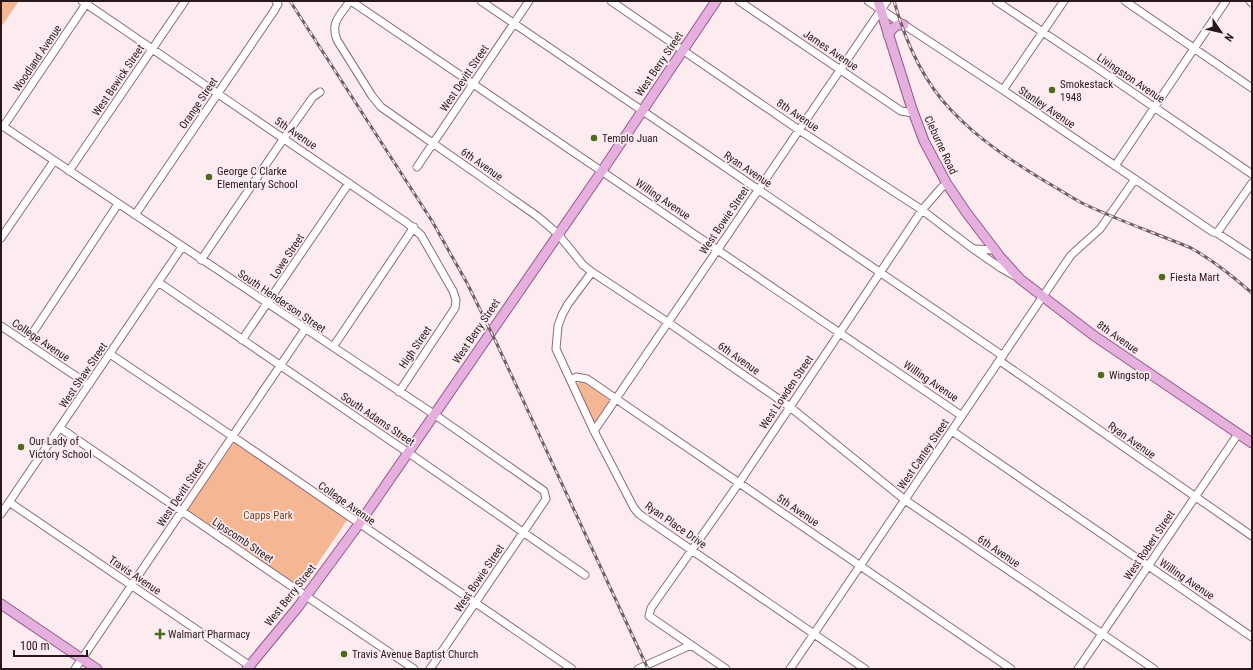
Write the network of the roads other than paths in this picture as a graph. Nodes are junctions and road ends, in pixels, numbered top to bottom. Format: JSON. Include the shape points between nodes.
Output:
{"nodes":[{"id":1,"x":185,"y":1,"type":"edge"},
{"id":2,"x":350,"y":1,"type":"edge"},
{"id":3,"x":481,"y":1,"type":"edge"},
{"id":4,"x":529,"y":1,"type":"edge"},
{"id":5,"x":611,"y":1,"type":"edge"},
{"id":6,"x":716,"y":1,"type":"edge"},
{"id":7,"x":739,"y":1,"type":"edge"},
{"id":8,"x":868,"y":1,"type":"edge"},
{"id":9,"x":878,"y":1,"type":"edge"},
{"id":10,"x":887,"y":1,"type":"edge"},
{"id":11,"x":996,"y":1,"type":"edge"},
{"id":12,"x":1064,"y":1,"type":"edge"},
{"id":13,"x":1125,"y":1,"type":"edge"},
{"id":14,"x":1226,"y":1,"type":"edge"},
{"id":15,"x":86,"y":2,"type":"edge"},
{"id":16,"x":277,"y":2,"type":"edge"},
{"id":17,"x":881,"y":10,"type":"junction"},
{"id":18,"x":514,"y":24,"type":"junction"},
{"id":19,"x":904,"y":25,"type":"junction"},
{"id":20,"x":1043,"y":32,"type":"junction"},
{"id":21,"x":888,"y":35,"type":"junction"},
{"id":22,"x":152,"y":49,"type":"junction"},
{"id":23,"x":1194,"y":49,"type":"junction"},
{"id":24,"x":683,"y":50,"type":"junction"},
{"id":25,"x":840,"y":70,"type":"junction"},
{"id":26,"x":472,"y":85,"type":"junction"},
{"id":27,"x":1252,"y":88,"type":"edge"},
{"id":28,"x":1003,"y":90,"type":"junction"},
{"id":29,"x":320,"y":92,"type":"dead end"},
{"id":30,"x":218,"y":94,"type":"junction"},
{"id":31,"x":1154,"y":107,"type":"junction"},
{"id":32,"x":642,"y":110,"type":"junction"},
{"id":33,"x":913,"y":113,"type":"junction"},
{"id":34,"x":2,"y":126,"type":"edge"},
{"id":35,"x":799,"y":130,"type":"junction"},
{"id":36,"x":284,"y":138,"type":"junction"},
{"id":37,"x":433,"y":143,"type":"junction"},
{"id":38,"x":54,"y":161,"type":"junction"},
{"id":39,"x":1115,"y":166,"type":"junction"},
{"id":40,"x":417,"y":167,"type":"dead end"},
{"id":41,"x":602,"y":170,"type":"junction"},
{"id":42,"x":69,"y":171,"type":"junction"},
{"id":43,"x":1252,"y":174,"type":"edge"},
{"id":44,"x":1135,"y":179,"type":"junction"},
{"id":45,"x":349,"y":183,"type":"junction"},
{"id":46,"x":1252,"y":183,"type":"edge"},
{"id":47,"x":947,"y":184,"type":"junction"},
{"id":48,"x":758,"y":189,"type":"junction"},
{"id":49,"x":118,"y":204,"type":"junction"},
{"id":50,"x":922,"y":210,"type":"junction"},
{"id":51,"x":135,"y":215,"type":"junction"},
{"id":52,"x":414,"y":227,"type":"junction"},
{"id":53,"x":1215,"y":232,"type":"junction"},
{"id":54,"x":558,"y":234,"type":"junction"},
{"id":55,"x":1,"y":238,"type":"edge"},
{"id":56,"x":182,"y":247,"type":"junction"},
{"id":57,"x":972,"y":248,"type":"junction"},
{"id":58,"x":718,"y":250,"type":"junction"},
{"id":59,"x":994,"y":250,"type":"junction"},
{"id":60,"x":1252,"y":256,"type":"edge"},
{"id":61,"x":201,"y":260,"type":"junction"},
{"id":62,"x":592,"y":272,"type":"junction"},
{"id":63,"x":880,"y":272,"type":"junction"},
{"id":64,"x":1020,"y":279,"type":"junction"},
{"id":65,"x":158,"y":282,"type":"junction"},
{"id":66,"x":1043,"y":297,"type":"junction"},
{"id":67,"x":268,"y":304,"type":"junction"},
{"id":68,"x":450,"y":315,"type":"joint"},
{"id":69,"x":669,"y":322,"type":"junction"},
{"id":70,"x":1,"y":326,"type":"edge"},
{"id":71,"x":305,"y":329,"type":"junction"},
{"id":72,"x":840,"y":332,"type":"junction"},
{"id":73,"x":242,"y":340,"type":"junction"},
{"id":74,"x":26,"y":343,"type":"junction"},
{"id":75,"x":333,"y":348,"type":"junction"},
{"id":76,"x":110,"y":354,"type":"junction"},
{"id":77,"x":1001,"y":359,"type":"junction"},
{"id":78,"x":280,"y":366,"type":"junction"},
{"id":79,"x":571,"y":380,"type":"junction"},
{"id":80,"x":89,"y":385,"type":"junction"},
{"id":81,"x":399,"y":392,"type":"junction"},
{"id":82,"x":616,"y":399,"type":"junction"},
{"id":83,"x":790,"y":407,"type":"junction"},
{"id":84,"x":434,"y":415,"type":"junction"},
{"id":85,"x":962,"y":416,"type":"junction"},
{"id":86,"x":60,"y":428,"type":"junction"},
{"id":87,"x":594,"y":431,"type":"junction"},
{"id":88,"x":952,"y":431,"type":"junction"},
{"id":89,"x":1238,"y":434,"type":"junction"},
{"id":90,"x":232,"y":436,"type":"junction"},
{"id":91,"x":1252,"y":443,"type":"edge"},
{"id":92,"x":408,"y":452,"type":"junction"},
{"id":93,"x":739,"y":483,"type":"junction"},
{"id":94,"x":1195,"y":498,"type":"junction"},
{"id":95,"x":546,"y":499,"type":"joint"},
{"id":96,"x":905,"y":500,"type":"junction"},
{"id":97,"x":9,"y":502,"type":"junction"},
{"id":98,"x":182,"y":511,"type":"junction"},
{"id":99,"x":1,"y":514,"type":"edge"},
{"id":100,"x":359,"y":524,"type":"junction"},
{"id":101,"x":524,"y":532,"type":"junction"},
{"id":102,"x":1252,"y":536,"type":"edge"},
{"id":103,"x":692,"y":551,"type":"junction"},
{"id":104,"x":860,"y":566,"type":"junction"},
{"id":105,"x":1148,"y":566,"type":"junction"},
{"id":106,"x":585,"y":575,"type":"dead end"},
{"id":107,"x":131,"y":586,"type":"junction"},
{"id":108,"x":306,"y":596,"type":"junction"},
{"id":109,"x":475,"y":603,"type":"junction"},
{"id":110,"x":1,"y":604,"type":"edge"},
{"id":111,"x":814,"y":634,"type":"junction"},
{"id":112,"x":1102,"y":634,"type":"junction"},
{"id":113,"x":1252,"y":637,"type":"edge"},
{"id":114,"x":691,"y":645,"type":"junction"},
{"id":115,"x":82,"y":659,"type":"junction"},
{"id":116,"x":248,"y":667,"type":"edge"},
{"id":117,"x":75,"y":669,"type":"edge"},
{"id":118,"x":97,"y":669,"type":"edge"},
{"id":119,"x":414,"y":669,"type":"edge"},
{"id":120,"x":430,"y":669,"type":"edge"},
{"id":121,"x":572,"y":669,"type":"edge"},
{"id":122,"x":638,"y":669,"type":"edge"},
{"id":123,"x":726,"y":669,"type":"edge"},
{"id":124,"x":790,"y":669,"type":"edge"},
{"id":125,"x":865,"y":669,"type":"edge"},
{"id":126,"x":1011,"y":669,"type":"edge"},
{"id":127,"x":1078,"y":669,"type":"edge"},
{"id":128,"x":1154,"y":669,"type":"edge"}],
"edges":[{"from":1,"to":22,"type":"street","name":"West Bewick Street"},
{"from":2,"to":26,"type":"street","name":"Willing Avenue"},
{"from":2,"to":37,"type":"street","name":"6th Avenue","via":[[334,24],[337,40],[381,107]]},
{"from":3,"to":18,"type":"street","name":"Ryan Avenue"},
{"from":4,"to":18,"type":"street","name":"West Devitt Street"},
{"from":5,"to":24,"type":"street","name":"8th Avenue"},
{"from":6,"to":24,"type":"main road","name":"West Berry Street"},
{"from":7,"to":25,"type":"street","name":"James Avenue"},
{"from":8,"to":17,"type":"street","name":"Stanley Avenue"},
{"from":9,"to":17,"type":"main road","name":"Cleburne Road"},
{"from":10,"to":17,"type":"street","name":"West Bowie Street"},
{"from":11,"to":20,"type":"street","name":"Livingston Avenue"},
{"from":12,"to":20,"type":"street"},
{"from":13,"to":23,"type":"street"},
{"from":14,"to":23,"type":"street"},
{"from":15,"to":22,"type":"street","name":"5th Avenue"},
{"from":15,"to":34,"type":"street","name":"Woodland Avenue"},
{"from":16,"to":30,"type":"street","name":"Orange Street","via":[[274,11]]},
{"from":17,"to":19,"type":"street","name":"Stanley Avenue"},
{"from":17,"to":21,"type":"main road","name":"Cleburne Road"},
{"from":17,"to":25,"type":"street","name":"West Bowie Street"},
{"from":18,"to":26,"type":"street","name":"West Devitt Street"},
{"from":18,"to":32,"type":"street","name":"Ryan Avenue"},
{"from":19,"to":21,"type":"main road","via":[[892,28]]},
{"from":19,"to":28,"type":"street","name":"Stanley Avenue"},
{"from":20,"to":28,"type":"street"},
{"from":20,"to":31,"type":"street","name":"Livingston Avenue"},
{"from":21,"to":33,"type":"main road","name":"Cleburne Road"},
{"from":22,"to":30,"type":"street","name":"5th Avenue"},
{"from":22,"to":42,"type":"street","name":"West Bewick Street"},
{"from":23,"to":27,"type":"street"},
{"from":23,"to":31,"type":"street"},
{"from":24,"to":32,"type":"main road","name":"West Berry Street"},
{"from":24,"to":35,"type":"street","name":"8th Avenue"},
{"from":25,"to":33,"type":"street","name":"James Avenue","via":[[901,111]]},
{"from":25,"to":35,"type":"street","name":"West Bowie Street"},
{"from":26,"to":37,"type":"street","name":"West Devitt Street"},
{"from":26,"to":41,"type":"street","name":"Willing Avenue"},
{"from":28,"to":39,"type":"street","name":"Stanley Avenue"},
{"from":29,"to":36,"type":"street","via":[[313,97]]},
{"from":30,"to":36,"type":"street","name":"5th Avenue"},
{"from":30,"to":51,"type":"street","name":"Orange Street"},
{"from":31,"to":39,"type":"street"},
{"from":31,"to":43,"type":"street","name":"Livingston Avenue"},
{"from":32,"to":41,"type":"main road","name":"West Berry Street"},
{"from":32,"to":48,"type":"street","name":"Ryan Avenue"},
{"from":33,"to":47,"type":"main road","name":"Cleburne Road","via":[[927,148]]},
{"from":34,"to":38,"type":"street","name":"South Henderson Street"},
{"from":35,"to":48,"type":"street","name":"West Bowie Street"},
{"from":35,"to":50,"type":"street","name":"8th Avenue"},
{"from":36,"to":45,"type":"street","name":"5th Avenue"},
{"from":36,"to":61,"type":"street"},
{"from":37,"to":40,"type":"street","name":"West Devitt Street"},
{"from":37,"to":54,"type":"street","name":"6th Avenue","via":[[537,216]]},
{"from":38,"to":42,"type":"street","name":"South Henderson Street"},
{"from":38,"to":55,"type":"street"},
{"from":39,"to":44,"type":"street","name":"Stanley Avenue"},
{"from":41,"to":54,"type":"main road","name":"West Berry Street"},
{"from":41,"to":58,"type":"street","name":"Willing Avenue"},
{"from":42,"to":49,"type":"street","name":"South Henderson Street"},
{"from":44,"to":53,"type":"street","name":"Stanley Avenue"},
{"from":44,"to":66,"type":"street","name":"West Cantey Street","via":[[1100,229],[1071,255]]},
{"from":45,"to":52,"type":"street","name":"5th Avenue"},
{"from":45,"to":67,"type":"street","name":"Lowe Street"},
{"from":46,"to":53,"type":"street"},
{"from":47,"to":50,"type":"street","name":"West Lowden Street"},
{"from":47,"to":59,"type":"main road","name":"Cleburne Road"},
{"from":48,"to":58,"type":"street","name":"West Bowie Street"},
{"from":48,"to":63,"type":"street","name":"Ryan Avenue"},
{"from":49,"to":51,"type":"street","name":"South Henderson Street"},
{"from":49,"to":74,"type":"street"},
{"from":50,"to":57,"type":"street","name":"8th Avenue"},
{"from":50,"to":63,"type":"street","name":"West Lowden Street"},
{"from":51,"to":56,"type":"street","name":"South Henderson Street"},
{"from":52,"to":68,"type":"street","name":"5th Avenue","via":[[454,291],[455,308]]},
{"from":52,"to":75,"type":"street"},
{"from":53,"to":60,"type":"street","name":"Stanley Avenue"},
{"from":54,"to":62,"type":"street","name":"6th Avenue","via":[[583,265]]},
{"from":54,"to":84,"type":"main road","name":"West Berry Street"},
{"from":56,"to":61,"type":"street","name":"South Henderson Street"},
{"from":56,"to":65,"type":"street","name":"West Shaw Street"},
{"from":57,"to":59,"type":"street"},
{"from":57,"to":64,"type":"street","name":"8th Avenue"},
{"from":58,"to":69,"type":"street","name":"West Bowie Street"},
{"from":58,"to":72,"type":"street","name":"Willing Avenue"},
{"from":59,"to":64,"type":"main road","name":"Cleburne Road"},
{"from":61,"to":67,"type":"street","name":"South Henderson Street"},
{"from":62,"to":69,"type":"street","name":"6th Avenue"},
{"from":62,"to":79,"type":"street","name":"Ryan Place Drive","via":[[568,304],[558,326],[556,349]]},
{"from":63,"to":72,"type":"street","name":"West Lowden Street"},
{"from":63,"to":77,"type":"street","name":"Ryan Avenue"},
{"from":64,"to":66,"type":"main road","name":"8th Avenue"},
{"from":65,"to":73,"type":"street","name":"South Adams Street"},
{"from":65,"to":76,"type":"street","name":"West Shaw Street"},
{"from":66,"to":77,"type":"street","name":"West Cantey Street"},
{"from":66,"to":89,"type":"main road","name":"8th Avenue","via":[[1093,335]]},
{"from":67,"to":71,"type":"street","name":"South Henderson Street"},
{"from":67,"to":73,"type":"street","name":"Lowe Street"},
{"from":68,"to":81,"type":"street","name":"High Street"},
{"from":69,"to":82,"type":"street","name":"West Bowie Street"},
{"from":69,"to":83,"type":"street","name":"6th Avenue"},
{"from":70,"to":74,"type":"street","name":"College Avenue"},
{"from":71,"to":75,"type":"street","name":"South Henderson Street"},
{"from":71,"to":78,"type":"street","name":"West Devitt Street"},
{"from":72,"to":83,"type":"street","name":"West Lowden Street"},
{"from":72,"to":85,"type":"street","name":"Willing Avenue"},
{"from":73,"to":78,"type":"street","name":"South Adams Street"},
{"from":74,"to":80,"type":"street","name":"College Avenue"},
{"from":75,"to":81,"type":"street","name":"South Henderson Street"},
{"from":76,"to":80,"type":"street","name":"West Shaw Street"},
{"from":76,"to":90,"type":"street","name":"College Avenue"},
{"from":77,"to":85,"type":"street","name":"West Cantey Street"},
{"from":77,"to":94,"type":"street","name":"Ryan Avenue"},
{"from":78,"to":90,"type":"street","name":"West Devitt Street"},
{"from":78,"to":92,"type":"street","name":"South Adams Street"},
{"from":79,"to":82,"type":"street","name":"5th Avenue","via":[[576,377],[586,379]]},
{"from":79,"to":87,"type":"street","name":"Ryan Place Drive"},
{"from":80,"to":86,"type":"street","name":"West Shaw Street"},
{"from":81,"to":84,"type":"street","name":"South Henderson Street"},
{"from":82,"to":87,"type":"street","name":"West Bowie Street"},
{"from":82,"to":93,"type":"street","name":"5th Avenue"},
{"from":83,"to":93,"type":"street","name":"West Lowden Street"},
{"from":83,"to":96,"type":"street","name":"6th Avenue"},
{"from":84,"to":92,"type":"main road","name":"West Berry Street"},
{"from":84,"to":95,"type":"street","name":"South Henderson Street","via":[[544,491]]},
{"from":85,"to":88,"type":"street","name":"West Cantey Street"},
{"from":86,"to":97,"type":"street","name":"West Shaw Street"},
{"from":86,"to":98,"type":"street","name":"Lipscomb Street"},
{"from":87,"to":103,"type":"street","name":"Ryan Place Drive","via":[[634,508]]},
{"from":88,"to":96,"type":"street","name":"West Cantey Street"},
{"from":88,"to":105,"type":"street","name":"Willing Avenue"},
{"from":89,"to":91,"type":"main road","name":"8th Avenue"},
{"from":89,"to":94,"type":"street","name":"West Robert Street"},
{"from":90,"to":98,"type":"street","name":"West Devitt Street"},
{"from":90,"to":100,"type":"street","name":"College Avenue"},
{"from":92,"to":100,"type":"main road","name":"West Berry Street"},
{"from":92,"to":101,"type":"street","name":"South Adams Street"},
{"from":93,"to":103,"type":"street","name":"West Lowden Street"},
{"from":93,"to":104,"type":"street","name":"5th Avenue"},
{"from":94,"to":102,"type":"street","name":"Ryan Avenue"},
{"from":94,"to":105,"type":"street","name":"West Robert Street"},
{"from":95,"to":101,"type":"street","name":"West Bowie Street"},
{"from":96,"to":104,"type":"street","name":"West Cantey Street"},
{"from":96,"to":112,"type":"street","name":"6th Avenue"},
{"from":97,"to":99,"type":"street","name":"West Shaw Street"},
{"from":97,"to":107,"type":"street","name":"Travis Avenue"},
{"from":98,"to":107,"type":"street","name":"West Devitt Street"},
{"from":98,"to":108,"type":"street","name":"Lipscomb Street"},
{"from":100,"to":108,"type":"main road","name":"West Berry Street"},
{"from":100,"to":109,"type":"street","name":"College Avenue"},
{"from":101,"to":106,"type":"street","name":"South Adams Street"},
{"from":101,"to":109,"type":"street","name":"West Bowie Street"},
{"from":103,"to":111,"type":"street","name":"Ryan Place Drive"},
{"from":103,"to":114,"type":"street","name":"West Lowden Street","via":[[651,608],[650,616]]},
{"from":104,"to":111,"type":"street","name":"West Cantey Street"},
{"from":104,"to":126,"type":"street","name":"5th Avenue"},
{"from":105,"to":112,"type":"street","name":"West Robert Street"},
{"from":105,"to":113,"type":"street","name":"Willing Avenue"},
{"from":107,"to":115,"type":"street","name":"West Devitt Street"},
{"from":107,"to":116,"type":"street","name":"Travis Avenue"},
{"from":108,"to":116,"type":"main road","name":"West Berry Street"},
{"from":108,"to":119,"type":"street","name":"Lipscomb Street"},
{"from":109,"to":120,"type":"street","name":"West Bowie Street"},
{"from":109,"to":121,"type":"street","name":"College Avenue"},
{"from":110,"to":115,"type":"main road"},
{"from":111,"to":124,"type":"street","name":"West Cantey Street"},
{"from":111,"to":125,"type":"street","name":"Ryan Place Drive"},
{"from":112,"to":127,"type":"street","name":"West Robert Street"},
{"from":112,"to":128,"type":"street","name":"6th Avenue"},
{"from":114,"to":122,"type":"street"},
{"from":114,"to":123,"type":"street"},
{"from":115,"to":117,"type":"street","name":"West Devitt Street"},
{"from":115,"to":118,"type":"main road"}]}
